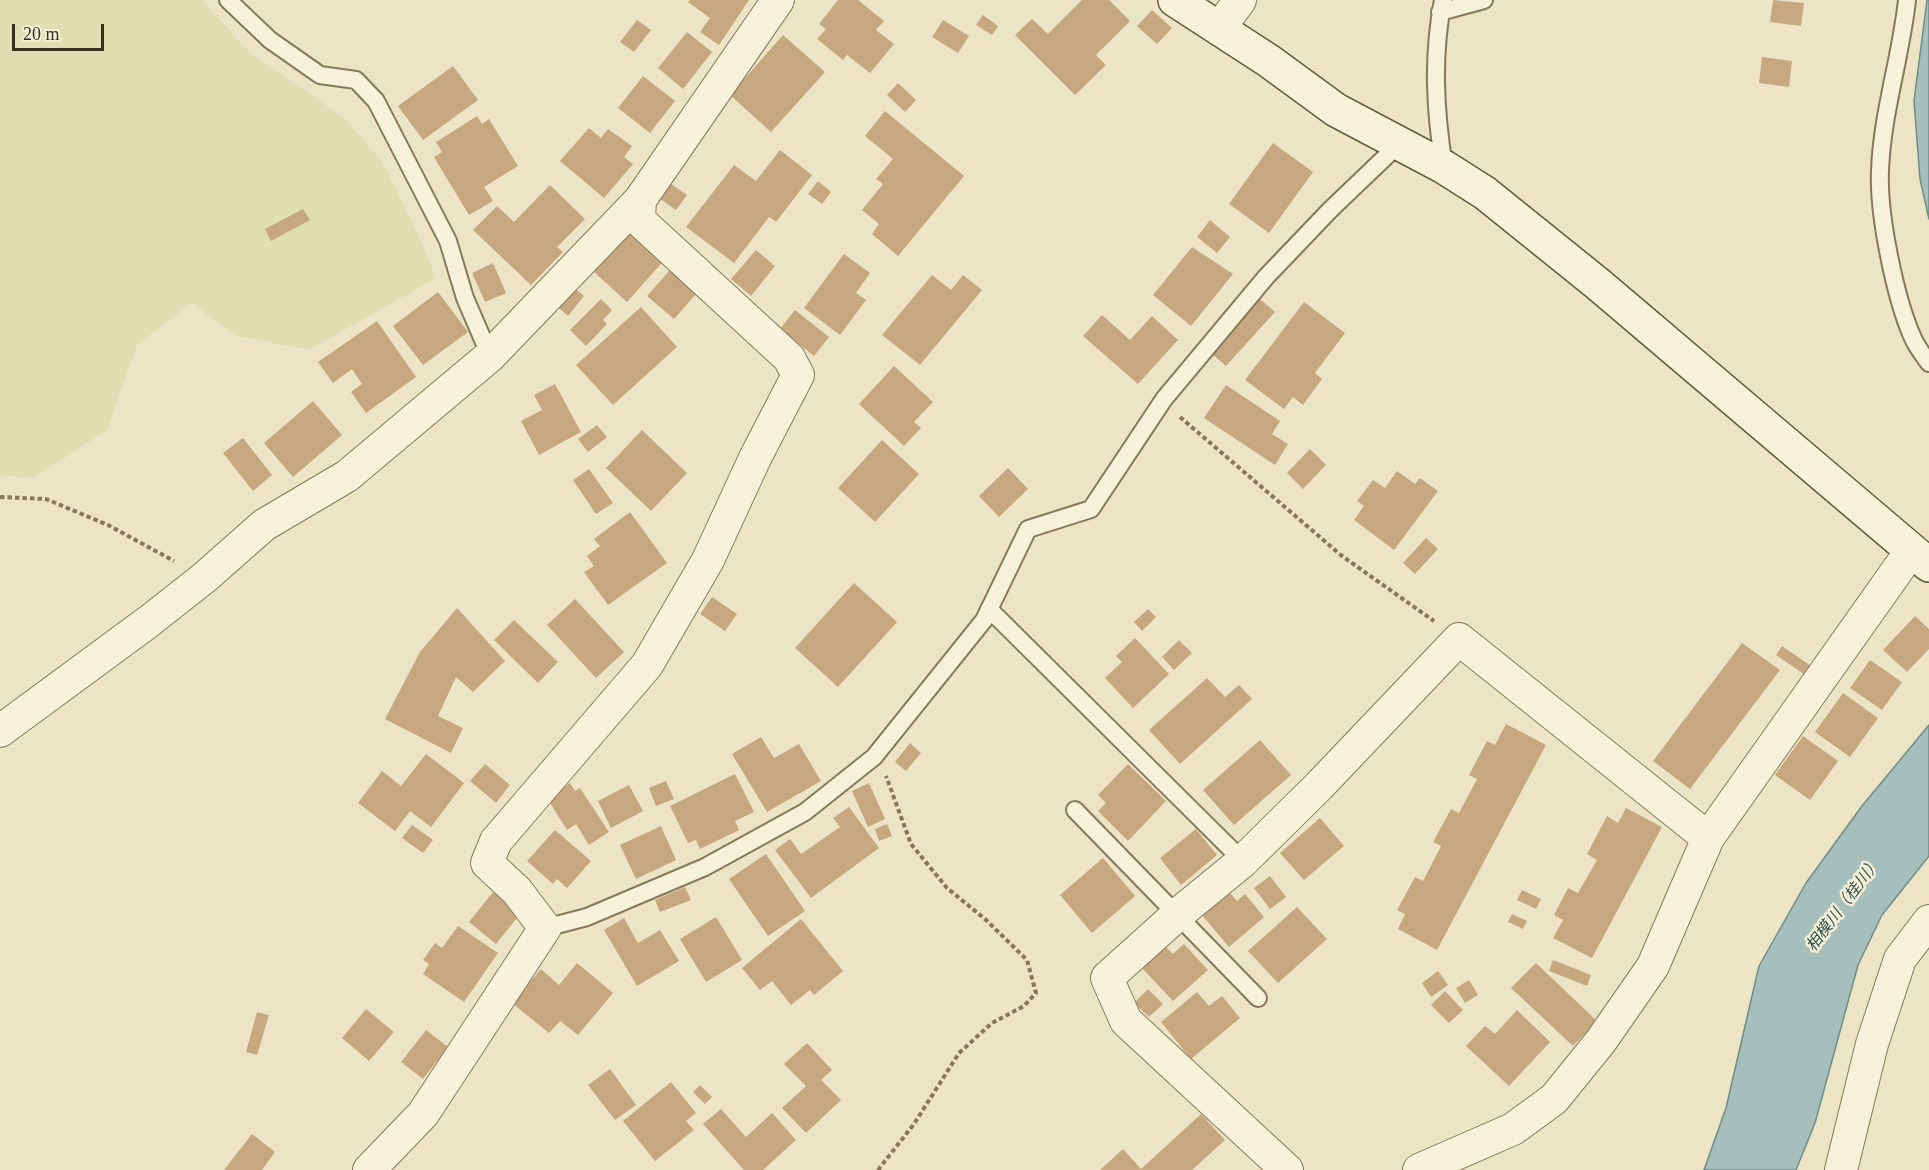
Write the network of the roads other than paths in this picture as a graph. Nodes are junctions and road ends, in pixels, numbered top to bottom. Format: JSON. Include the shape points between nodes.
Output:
{"nodes":[{"id":1,"x":228,"y":0,"type":"edge"},
{"id":2,"x":778,"y":0,"type":"edge"},
{"id":3,"x":1175,"y":0,"type":"edge"},
{"id":4,"x":1240,"y":0,"type":"edge"},
{"id":5,"x":1484,"y":0,"type":"edge"},
{"id":6,"x":1906,"y":0,"type":"edge"},
{"id":7,"x":1442,"y":6,"type":"edge"},
{"id":8,"x":1219,"y":29,"type":"junction"},
{"id":9,"x":1399,"y":144,"type":"junction"},
{"id":10,"x":1444,"y":167,"type":"junction"},
{"id":11,"x":640,"y":200,"type":"junction"},
{"id":12,"x":490,"y":356,"type":"junction"},
{"id":13,"x":1929,"y":363,"type":"edge"},
{"id":14,"x":1920,"y":558,"type":"edge"},
{"id":15,"x":989,"y":609,"type":"junction"},
{"id":16,"x":0,"y":731,"type":"edge"},
{"id":17,"x":1075,"y":810,"type":"dead end"},
{"id":18,"x":1708,"y":838,"type":"junction"},
{"id":19,"x":1243,"y":861,"type":"junction"},
{"id":20,"x":1177,"y":915,"type":"junction"},
{"id":21,"x":1929,"y":921,"type":"edge"},
{"id":22,"x":545,"y":928,"type":"junction"},
{"id":23,"x":1258,"y":998,"type":"dead end"},
{"id":24,"x":369,"y":1170,"type":"edge"},
{"id":25,"x":1287,"y":1170,"type":"edge"},
{"id":26,"x":1419,"y":1170,"type":"edge"},
{"id":27,"x":1841,"y":1170,"type":"edge"}],
"edges":[{"from":1,"to":12,"type":"lane","via":[[270,40],[320,75],[356,80],[376,101],[448,242],[465,298]]},
{"from":2,"to":11,"type":"street"},
{"from":3,"to":8,"type":"main road"},
{"from":4,"to":8,"type":"street"},
{"from":5,"to":7,"type":"lane"},
{"from":6,"to":13,"type":"lane","via":[[1880,173],[1900,303],[1913,339]]},
{"from":7,"to":10,"type":"lane","via":[[1435,48],[1436,116]]},
{"from":8,"to":9,"type":"main road","via":[[1336,110]]},
{"from":9,"to":10,"type":"main road"},
{"from":9,"to":15,"type":"lane","via":[[1266,277],[1164,399],[1091,509],[1028,529]]},
{"from":10,"to":14,"type":"main road","via":[[1485,193],[1598,284]]},
{"from":11,"to":12,"type":"street"},
{"from":11,"to":22,"type":"street","via":[[639,220],[789,358],[798,375],[708,560],[647,665],[496,841],[487,863],[517,891]]},
{"from":12,"to":16,"type":"street","via":[[347,476],[264,525],[148,622]]},
{"from":14,"to":18,"type":"street"},
{"from":15,"to":19,"type":"lane"},
{"from":15,"to":22,"type":"lane","via":[[925,697],[874,757],[805,812],[705,867],[587,917]]},
{"from":17,"to":20,"type":"lane"},
{"from":18,"to":19,"type":"street","via":[[1459,639]]},
{"from":18,"to":26,"type":"street","via":[[1653,966],[1601,1041],[1554,1099],[1513,1129]]},
{"from":19,"to":20,"type":"street"},
{"from":20,"to":23,"type":"lane"},
{"from":20,"to":25,"type":"street","via":[[1107,978],[1126,1021]]},
{"from":21,"to":27,"type":"street","via":[[1900,959],[1872,1044]]},
{"from":22,"to":24,"type":"street","via":[[423,1114]]}]}
